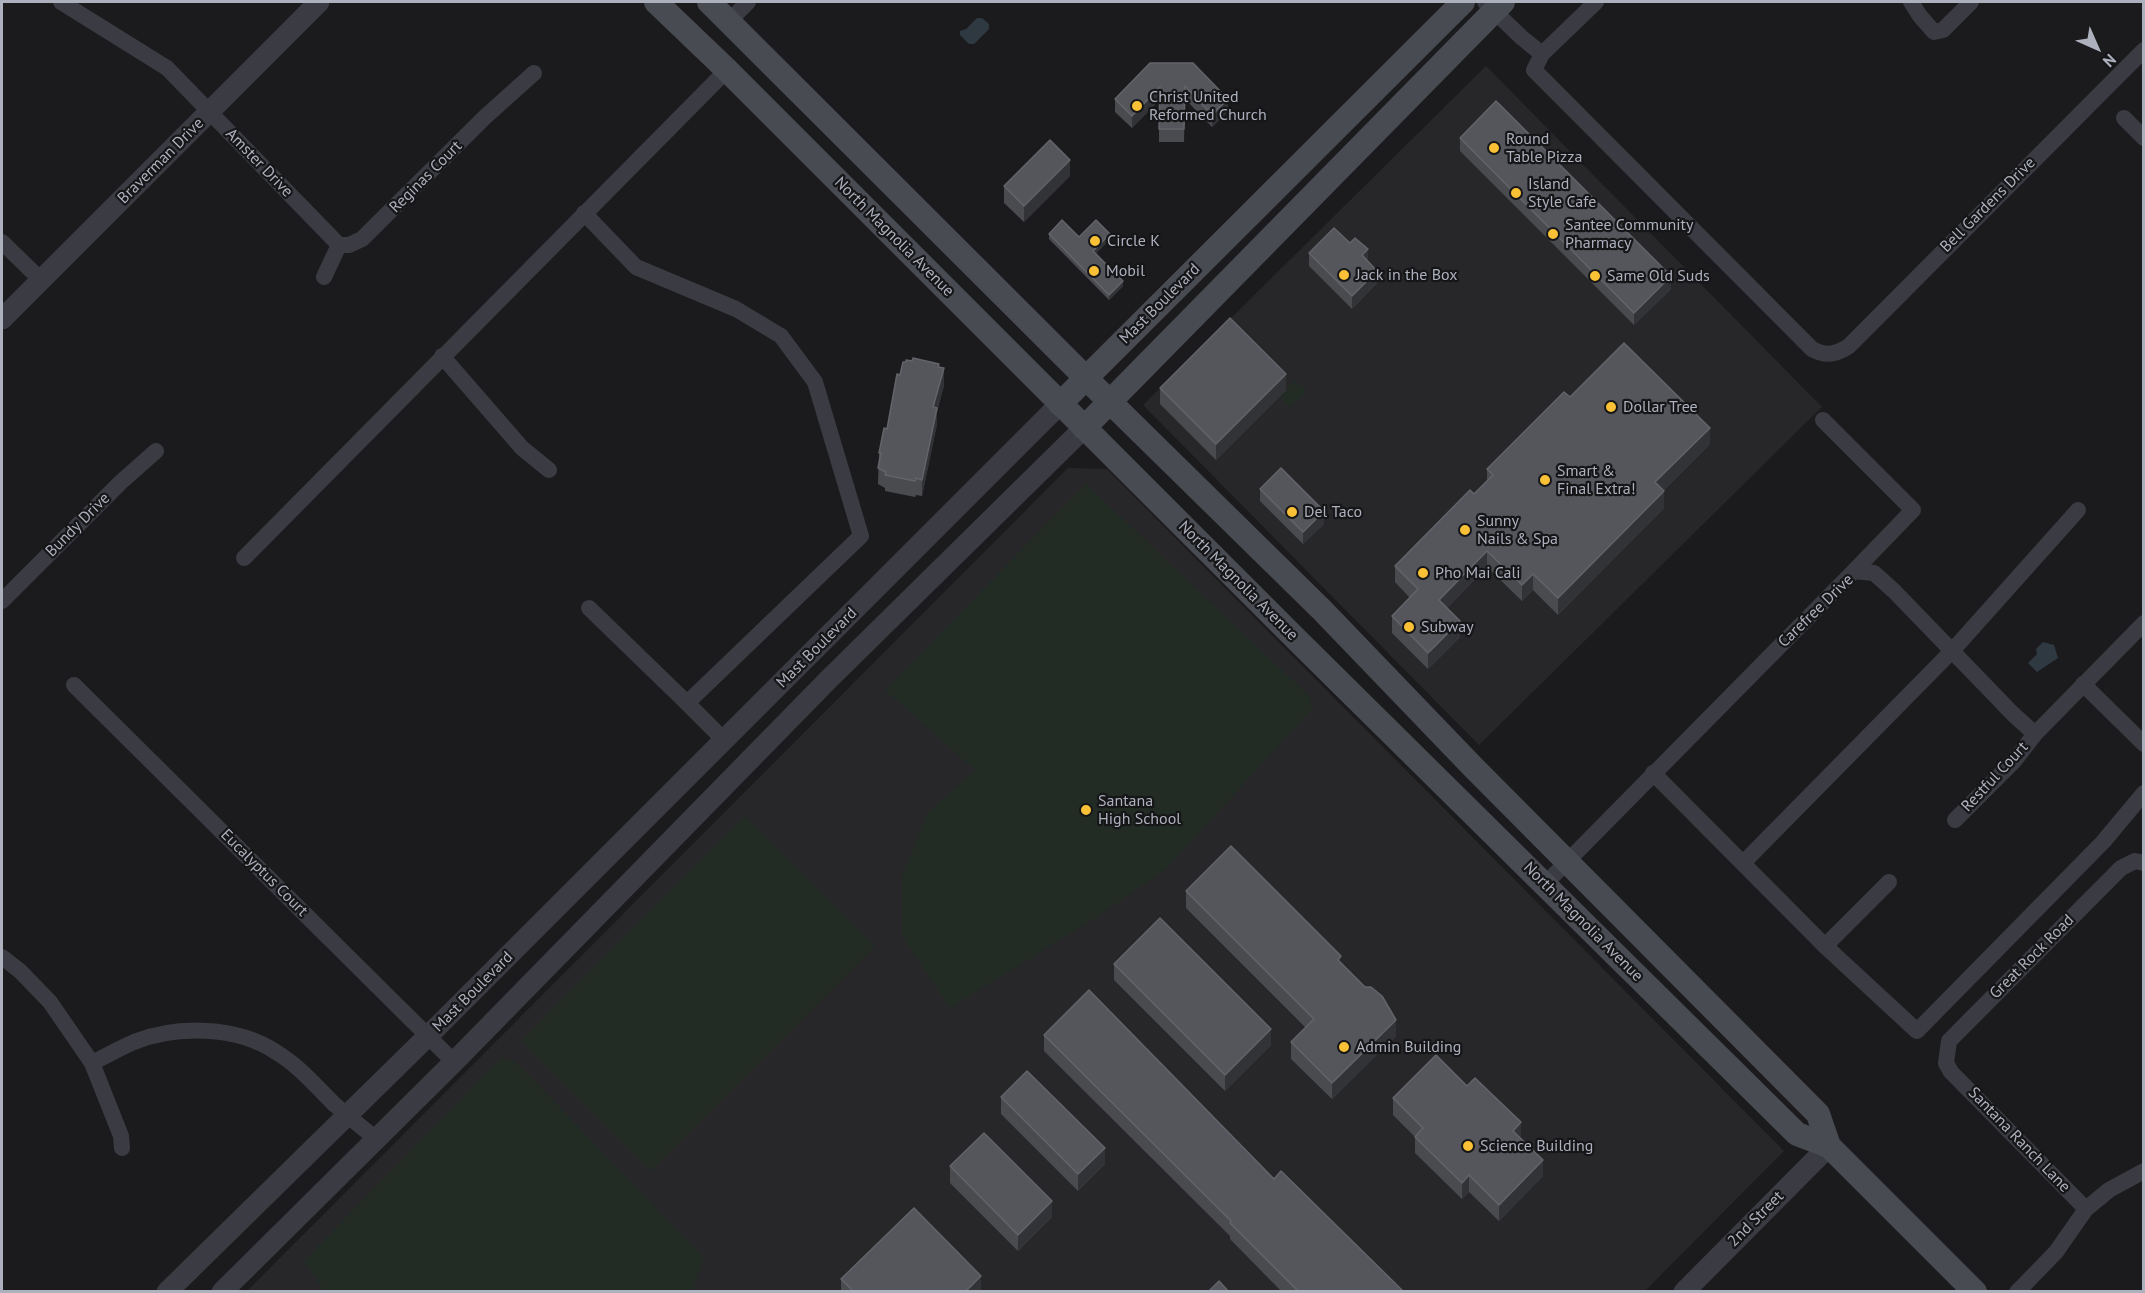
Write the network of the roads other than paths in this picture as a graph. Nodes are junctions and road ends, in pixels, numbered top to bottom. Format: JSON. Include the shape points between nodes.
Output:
{"nodes":[{"id":1,"x":60,"y":2,"type":"edge"},
{"id":2,"x":319,"y":2,"type":"edge"},
{"id":3,"x":656,"y":2,"type":"edge"},
{"id":4,"x":675,"y":2,"type":"edge"},
{"id":5,"x":709,"y":2,"type":"edge"},
{"id":6,"x":748,"y":2,"type":"edge"},
{"id":7,"x":1463,"y":2,"type":"edge"},
{"id":8,"x":1596,"y":2,"type":"edge"},
{"id":9,"x":1911,"y":2,"type":"edge"},
{"id":10,"x":1971,"y":2,"type":"edge"},
{"id":11,"x":1494,"y":4,"type":"edge"},
{"id":12,"x":729,"y":21,"type":"junction"},
{"id":13,"x":2144,"y":50,"type":"edge"},
{"id":14,"x":1542,"y":54,"type":"junction"},
{"id":15,"x":728,"y":70,"type":"junction"},
{"id":16,"x":534,"y":73,"type":"dead end"},
{"id":17,"x":210,"y":112,"type":"junction"},
{"id":18,"x":2124,"y":118,"type":"dead end"},
{"id":19,"x":2144,"y":138,"type":"edge"},
{"id":20,"x":584,"y":213,"type":"junction"},
{"id":21,"x":2,"y":242,"type":"edge"},
{"id":22,"x":339,"y":245,"type":"junction"},
{"id":23,"x":324,"y":277,"type":"dead end"},
{"id":24,"x":40,"y":279,"type":"junction"},
{"id":25,"x":2,"y":319,"type":"edge"},
{"id":26,"x":442,"y":356,"type":"junction"},
{"id":27,"x":1086,"y":378,"type":"junction"},
{"id":28,"x":1110,"y":402,"type":"junction"},
{"id":29,"x":1060,"y":404,"type":"junction"},
{"id":30,"x":1823,"y":420,"type":"dead end"},
{"id":31,"x":1084,"y":428,"type":"junction"},
{"id":32,"x":156,"y":451,"type":"dead end"},
{"id":33,"x":549,"y":470,"type":"dead end"},
{"id":34,"x":2078,"y":510,"type":"dead end"},
{"id":35,"x":244,"y":558,"type":"dead end"},
{"id":36,"x":1854,"y":571,"type":"junction"},
{"id":37,"x":2,"y":601,"type":"edge"},
{"id":38,"x":589,"y":608,"type":"dead end"},
{"id":39,"x":2144,"y":623,"type":"edge"},
{"id":40,"x":1952,"y":651,"type":"junction"},
{"id":41,"x":2084,"y":684,"type":"junction"},
{"id":42,"x":75,"y":685,"type":"dead end"},
{"id":43,"x":687,"y":703,"type":"junction"},
{"id":44,"x":2035,"y":734,"type":"junction"},
{"id":45,"x":724,"y":740,"type":"junction"},
{"id":46,"x":2144,"y":744,"type":"edge"},
{"id":47,"x":1653,"y":773,"type":"junction"},
{"id":48,"x":2144,"y":792,"type":"edge"},
{"id":49,"x":1955,"y":820,"type":"dead end"},
{"id":50,"x":1568,"y":861,"type":"junction"},
{"id":51,"x":1743,"y":863,"type":"junction"},
{"id":52,"x":2144,"y":863,"type":"edge"},
{"id":53,"x":1889,"y":882,"type":"dead end"},
{"id":54,"x":1545,"y":885,"type":"junction"},
{"id":55,"x":1825,"y":946,"type":"junction"},
{"id":56,"x":2,"y":957,"type":"edge"},
{"id":57,"x":428,"y":1036,"type":"junction"},
{"id":58,"x":92,"y":1062,"type":"junction"},
{"id":59,"x":454,"y":1062,"type":"junction"},
{"id":60,"x":1951,"y":1072,"type":"joint"},
{"id":61,"x":346,"y":1114,"type":"junction"},
{"id":62,"x":377,"y":1139,"type":"junction"},
{"id":63,"x":1829,"y":1146,"type":"junction"},
{"id":64,"x":122,"y":1148,"type":"dead end"},
{"id":65,"x":2144,"y":1171,"type":"edge"},
{"id":66,"x":2086,"y":1209,"type":"junction"},
{"id":67,"x":167,"y":1292,"type":"edge"},
{"id":68,"x":222,"y":1292,"type":"edge"},
{"id":69,"x":1684,"y":1292,"type":"edge"},
{"id":70,"x":1975,"y":1292,"type":"edge"},
{"id":71,"x":2017,"y":1292,"type":"edge"}],
"edges":[{"from":1,"to":17,"type":"street","name":"Amster Drive","via":[[167,68]]},
{"from":2,"to":17,"type":"street","name":"Braverman Drive"},
{"from":3,"to":15,"type":"main road","name":"North Magnolia Avenue"},
{"from":4,"to":12,"type":"main road","via":[[711,30]]},
{"from":5,"to":12,"type":"main road","name":"North Magnolia Avenue"},
{"from":6,"to":12,"type":"street"},
{"from":7,"to":27,"type":"main road","name":"Mast Boulevard"},
{"from":8,"to":14,"type":"street"},
{"from":9,"to":10,"type":"street","via":[[1934,32],[1943,30]]},
{"from":11,"to":14,"type":"street","via":[[1521,37]]},
{"from":11,"to":28,"type":"main road","name":"Mast Boulevard"},
{"from":12,"to":27,"type":"main road","name":"North Magnolia Avenue"},
{"from":13,"to":14,"type":"street","name":"Bell Gardens Drive","via":[[1849,345],[1829,354],[1812,349],[1534,70]]},
{"from":15,"to":20,"type":"street"},
{"from":15,"to":29,"type":"main road","name":"North Magnolia Avenue"},
{"from":16,"to":22,"type":"street","name":"Reginas Court","via":[[362,239]]},
{"from":17,"to":22,"type":"street","name":"Amster Drive"},
{"from":17,"to":24,"type":"street","name":"Braverman Drive"},
{"from":18,"to":19,"type":"street"},
{"from":20,"to":26,"type":"street"},
{"from":20,"to":43,"type":"street","via":[[636,267],[736,309],[781,336],[815,382],[861,536]]},
{"from":21,"to":24,"type":"street"},
{"from":22,"to":23,"type":"street"},
{"from":24,"to":25,"type":"street","name":"Braverman Drive"},
{"from":26,"to":33,"type":"street","via":[[522,448]]},
{"from":26,"to":35,"type":"street"},
{"from":27,"to":28,"type":"main road","name":"North Magnolia Avenue"},
{"from":27,"to":29,"type":"main road","name":"Mast Boulevard"},
{"from":28,"to":31,"type":"main road","name":"Mast Boulevard"},
{"from":28,"to":50,"type":"main road","name":"North Magnolia Avenue","via":[[1322,610]]},
{"from":29,"to":31,"type":"main road","name":"North Magnolia Avenue"},
{"from":29,"to":45,"type":"street","name":"Mast Boulevard"},
{"from":30,"to":36,"type":"street","via":[[1913,510]]},
{"from":31,"to":54,"type":"main road","name":"North Magnolia Avenue"},
{"from":31,"to":59,"type":"street","name":"Mast Boulevard","via":[[828,680]]},
{"from":32,"to":37,"type":"street","name":"Bundy Drive"},
{"from":34,"to":40,"type":"street"},
{"from":36,"to":40,"type":"street","name":"Carefree Drive","via":[[1874,573]]},
{"from":36,"to":47,"type":"street","name":"Carefree Drive"},
{"from":38,"to":43,"type":"street"},
{"from":39,"to":41,"type":"street"},
{"from":40,"to":44,"type":"street","name":"Carefree Drive"},
{"from":40,"to":51,"type":"street"},
{"from":41,"to":44,"type":"street"},
{"from":41,"to":46,"type":"street"},
{"from":42,"to":57,"type":"street","name":"Eucalyptus Court"},
{"from":43,"to":45,"type":"street"},
{"from":44,"to":49,"type":"street","name":"Restful Court","via":[[2014,761]]},
{"from":45,"to":57,"type":"street","name":"Mast Boulevard"},
{"from":47,"to":50,"type":"street","name":"Carefree Drive"},
{"from":47,"to":51,"type":"street"},
{"from":48,"to":55,"type":"street","via":[[2103,842],[1917,1031]]},
{"from":50,"to":54,"type":"street","name":"Carefree Drive"},
{"from":50,"to":63,"type":"main road","name":"North Magnolia Avenue","via":[[1818,1114]]},
{"from":51,"to":55,"type":"street"},
{"from":52,"to":60,"type":"street","name":"Great Rock Road","via":[[2135,861],[2121,868],[1949,1041],[1946,1063]]},
{"from":53,"to":55,"type":"street"},
{"from":54,"to":63,"type":"main road","name":"North Magnolia Avenue","via":[[1797,1134]]},
{"from":56,"to":58,"type":"street","via":[[50,1002]]},
{"from":57,"to":59,"type":"street","name":"Eucalyptus Court"},
{"from":57,"to":61,"type":"street","name":"Mast Boulevard"},
{"from":58,"to":61,"type":"street","via":[[150,1037],[185,1031],[222,1033],[275,1051],[308,1075]]},
{"from":58,"to":64,"type":"street","via":[[122,1136]]},
{"from":59,"to":62,"type":"street","name":"Mast Boulevard"},
{"from":60,"to":66,"type":"street","name":"Santana Ranch Lane"},
{"from":61,"to":62,"type":"street"},
{"from":61,"to":67,"type":"street","name":"Mast Boulevard"},
{"from":62,"to":68,"type":"street","name":"Mast Boulevard"},
{"from":63,"to":69,"type":"street","name":"2nd Street"},
{"from":63,"to":70,"type":"main road","name":"North Magnolia Avenue"},
{"from":65,"to":66,"type":"street","via":[[2109,1190]]},
{"from":66,"to":71,"type":"street","via":[[2055,1252]]}]}
